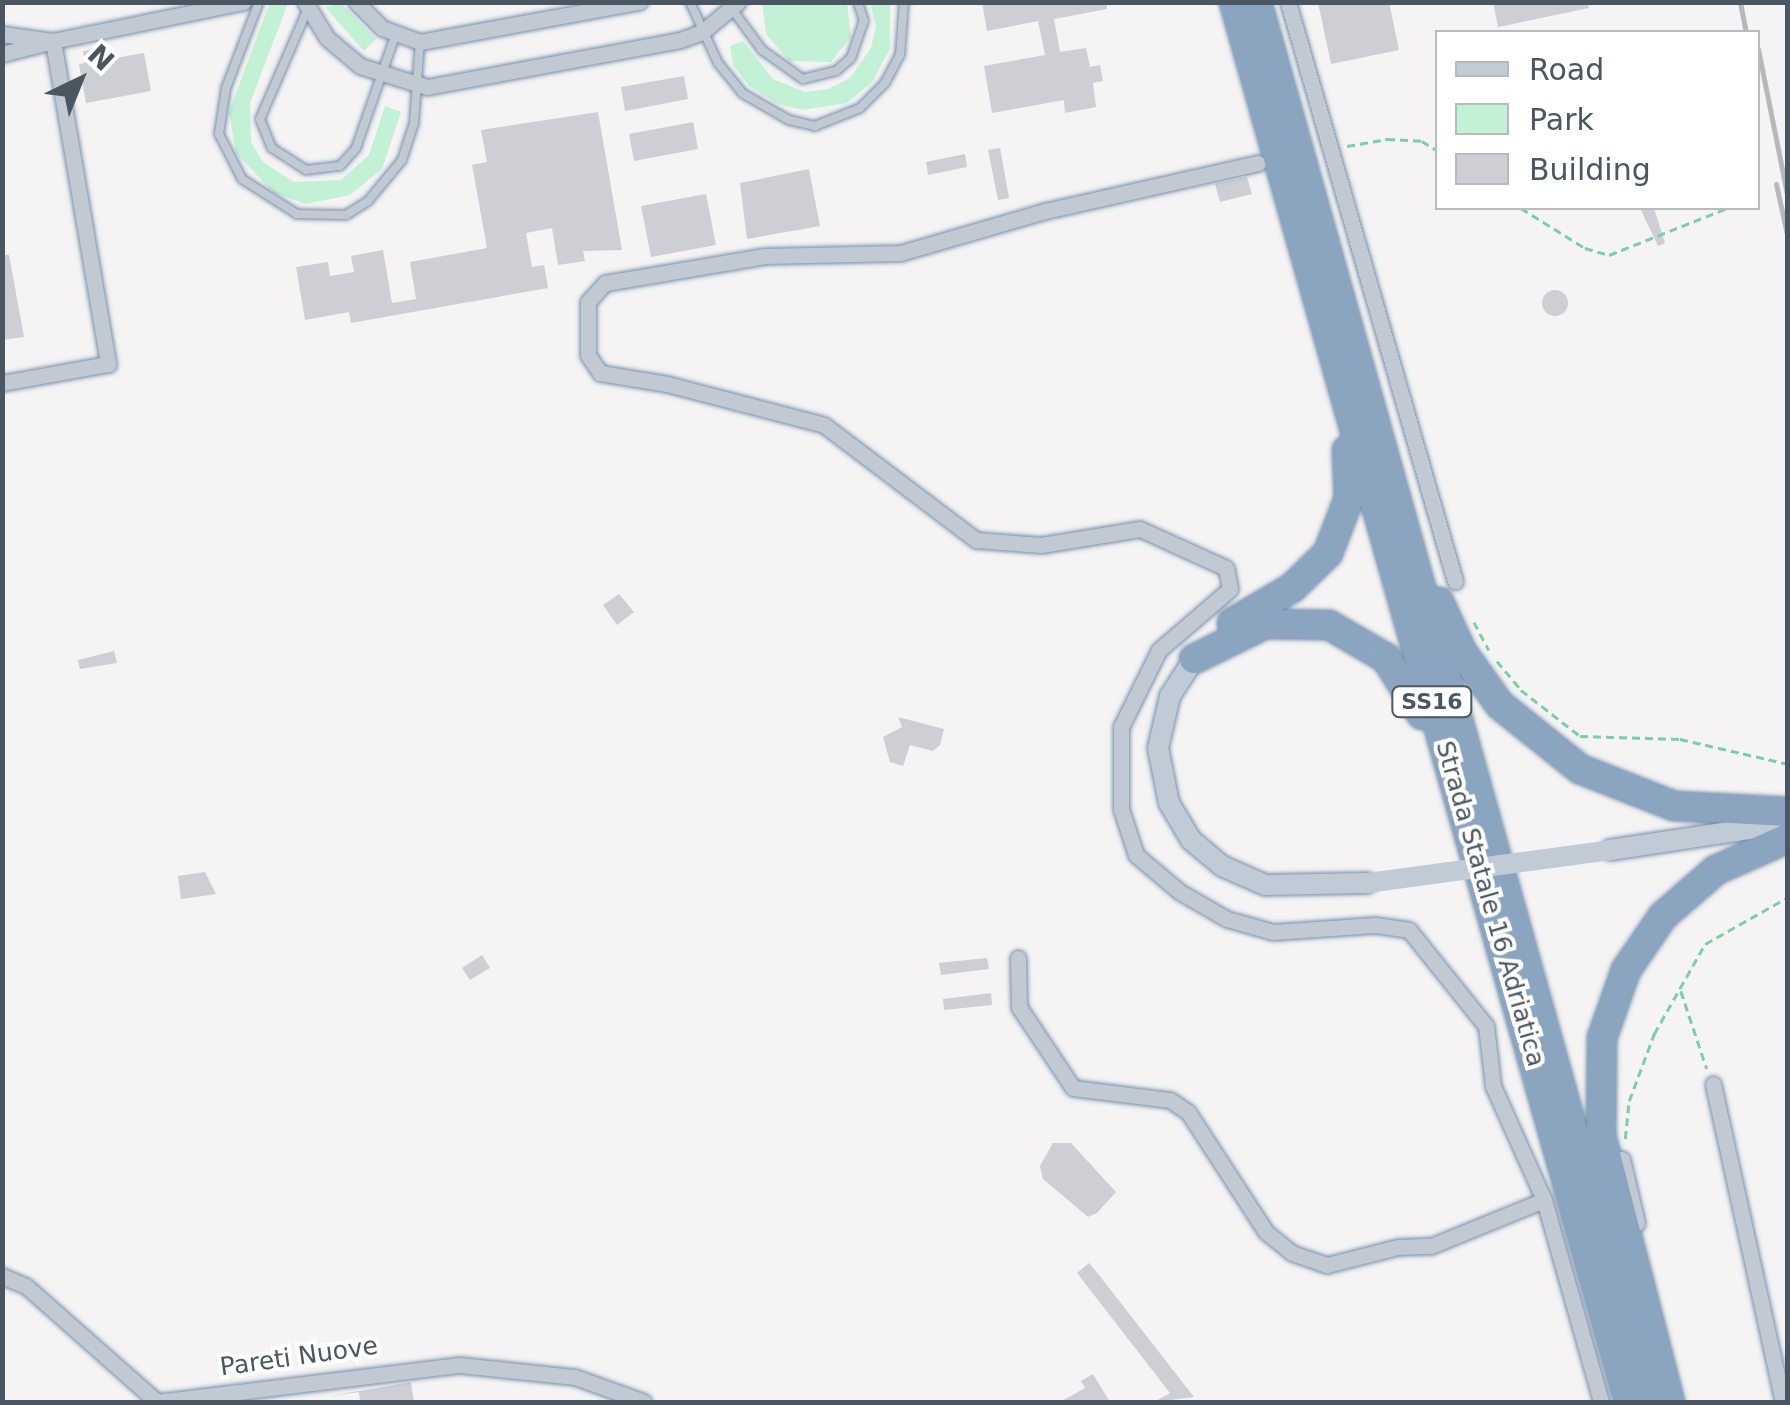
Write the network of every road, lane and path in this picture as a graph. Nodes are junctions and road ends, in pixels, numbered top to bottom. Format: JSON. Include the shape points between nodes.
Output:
{"nodes":[{"id":1,"x":242,"y":2,"type":"edge"},
{"id":2,"x":260,"y":2,"type":"edge"},
{"id":3,"x":356,"y":2,"type":"edge"},
{"id":4,"x":639,"y":2,"type":"edge"},
{"id":5,"x":690,"y":2,"type":"edge"},
{"id":6,"x":858,"y":2,"type":"edge"},
{"id":7,"x":904,"y":2,"type":"edge"},
{"id":8,"x":1234,"y":2,"type":"edge"},
{"id":9,"x":1257,"y":2,"type":"edge"},
{"id":10,"x":1288,"y":2,"type":"edge"},
{"id":11,"x":308,"y":4,"type":"edge"},
{"id":12,"x":733,"y":5,"type":"edge"},
{"id":13,"x":702,"y":32,"type":"junction"},
{"id":14,"x":2,"y":34,"type":"edge"},
{"id":15,"x":395,"y":36,"type":"junction"},
{"id":16,"x":53,"y":40,"type":"junction"},
{"id":17,"x":420,"y":42,"type":"junction"},
{"id":18,"x":2,"y":54,"type":"edge"},
{"id":19,"x":384,"y":78,"type":"junction"},
{"id":20,"x":417,"y":86,"type":"junction"},
{"id":21,"x":1328,"y":145,"type":"junction"},
{"id":22,"x":1309,"y":147,"type":"dead end"},
{"id":23,"x":1435,"y":149,"type":"edge"},
{"id":24,"x":1258,"y":163,"type":"dead end"},
{"id":25,"x":1525,"y":210,"type":"edge"},
{"id":26,"x":1722,"y":210,"type":"edge"},
{"id":27,"x":1319,"y":306,"type":"junction"},
{"id":28,"x":1356,"y":366,"type":"junction"},
{"id":29,"x":2,"y":383,"type":"edge"},
{"id":30,"x":1455,"y":580,"type":"dead end"},
{"id":31,"x":1467,"y":610,"type":"dead end"},
{"id":32,"x":1194,"y":659,"type":"junction"},
{"id":33,"x":1788,"y":764,"type":"edge"},
{"id":34,"x":1788,"y":812,"type":"edge"},
{"id":35,"x":1788,"y":823,"type":"edge"},
{"id":36,"x":1788,"y":838,"type":"edge"},
{"id":37,"x":1475,"y":854,"type":"junction"},
{"id":38,"x":1788,"y":896,"type":"edge"},
{"id":39,"x":1018,"y":958,"type":"dead end"},
{"id":40,"x":1681,"y":991,"type":"junction"},
{"id":41,"x":1713,"y":1084,"type":"joint"},
{"id":42,"x":1622,"y":1159,"type":"joint"},
{"id":43,"x":1544,"y":1200,"type":"junction"},
{"id":44,"x":2,"y":1276,"type":"edge"},
{"id":45,"x":644,"y":1402,"type":"edge"},
{"id":46,"x":1601,"y":1402,"type":"edge"},
{"id":47,"x":1629,"y":1402,"type":"edge"},
{"id":48,"x":1648,"y":1402,"type":"edge"},
{"id":49,"x":1670,"y":1402,"type":"edge"},
{"id":50,"x":1682,"y":1402,"type":"edge"},
{"id":51,"x":1783,"y":1402,"type":"edge"}],
"edges":[{"from":1,"to":16,"type":"street"},
{"from":2,"to":20,"type":"lane","via":[[226,88],[219,134],[242,179],[265,199],[322,218],[346,215],[368,201],[402,160]]},
{"from":3,"to":15,"type":"street"},
{"from":4,"to":17,"type":"street"},
{"from":5,"to":13,"type":"lane"},
{"from":6,"to":12,"type":"lane","via":[[864,21],[851,58],[836,71],[803,79],[762,50]]},
{"from":7,"to":13,"type":"lane","via":[[900,56],[885,82],[860,108],[815,126],[742,94]]},
{"from":8,"to":27,"type":"highway","name":"Strada Statale 16 Adriatica","number":"SS16"},
{"from":9,"to":28,"type":"highway","name":"Strada Statale 16 Adriatica","number":"SS16"},
{"from":10,"to":21,"type":"street"},
{"from":11,"to":19,"type":"street","via":[[327,38]]},
{"from":11,"to":19,"type":"lane","via":[[260,118],[262,134],[288,163],[306,170],[340,166],[356,148]]},
{"from":12,"to":13,"type":"street"},
{"from":13,"to":20,"type":"street"},
{"from":14,"to":16,"type":"street"},
{"from":15,"to":17,"type":"street"},
{"from":15,"to":19,"type":"lane"},
{"from":16,"to":18,"type":"street"},
{"from":16,"to":29,"type":"street","via":[[108,364]]},
{"from":17,"to":20,"type":"lane"},
{"from":19,"to":20,"type":"street"},
{"from":21,"to":22,"type":"street"},
{"from":21,"to":23,"type":"path","via":[[1387,139]]},
{"from":21,"to":30,"type":"street"},
{"from":24,"to":43,"type":"street","via":[[1045,211],[900,253],[765,256],[605,282],[588,302],[588,355],[600,373],[824,425],[976,540],[1041,545],[1140,529],[1226,568],[1230,589],[1159,650],[1121,727],[1121,809],[1136,855],[1227,920],[1272,932],[1375,925],[1409,930],[1486,1026],[1493,1086]]},
{"from":25,"to":26,"type":"path","via":[[1585,248],[1609,254]]},
{"from":27,"to":32,"type":"highway","number":"SS16","via":[[1349,471],[1344,520],[1313,570],[1222,628]]},
{"from":27,"to":37,"type":"highway","name":"Strada Statale 16 Adriatica","number":"SS16"},
{"from":28,"to":34,"type":"highway","number":"SS16","via":[[1450,630],[1506,711],[1561,758],[1630,793],[1710,812]]},
{"from":28,"to":48,"type":"highway","name":"Strada Statale 16 Adriatica","number":"SS16"},
{"from":31,"to":33,"type":"path","via":[[1521,690],[1580,736],[1680,738]]},
{"from":32,"to":35,"type":"main road","bridge":true,"via":[[1170,696],[1158,748],[1164,788],[1183,828],[1212,860],[1256,882],[1307,889],[1367,883]]},
{"from":32,"to":37,"type":"highway","number":"SS16","via":[[1240,633],[1286,621],[1334,627],[1369,644],[1411,690]]},
{"from":36,"to":49,"type":"highway","via":[[1716,870],[1662,916],[1626,970],[1602,1038],[1601,1136]]},
{"from":37,"to":47,"type":"highway","name":"Strada Statale 16 Adriatica","number":"SS16"},
{"from":38,"to":40,"type":"path","via":[[1705,944]]},
{"from":39,"to":43,"type":"street","via":[[1019,1008],[1073,1088],[1170,1100],[1188,1112],[1266,1232],[1292,1253],[1327,1264],[1398,1246],[1431,1246]]},
{"from":40,"to":41,"type":"path"},
{"from":40,"to":42,"type":"path","via":[[1654,1034],[1629,1101]]},
{"from":41,"to":51,"type":"street"},
{"from":42,"to":50,"type":"street"},
{"from":43,"to":46,"type":"street"},
{"from":44,"to":45,"type":"street","name":"Pareti Nuove","via":[[26,1286],[157,1402],[460,1364],[575,1376]]}]}
